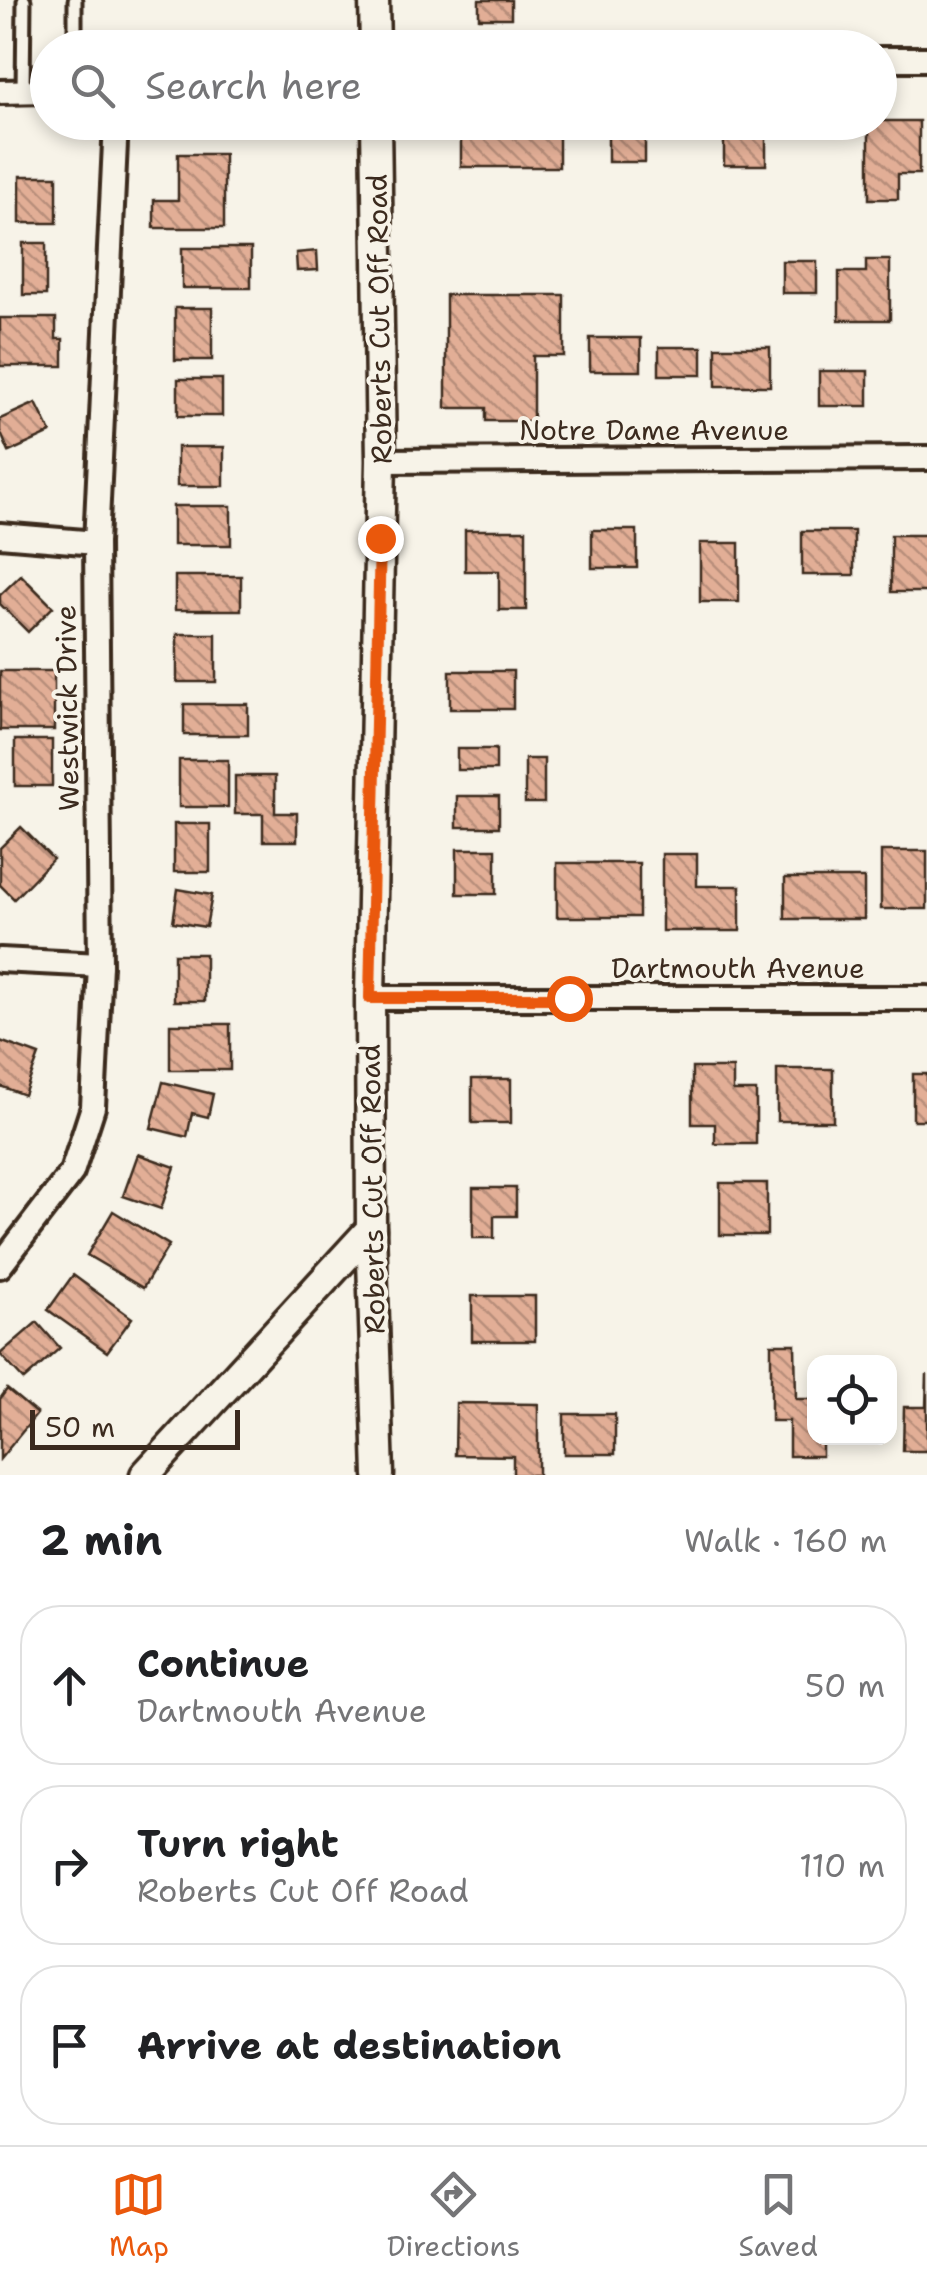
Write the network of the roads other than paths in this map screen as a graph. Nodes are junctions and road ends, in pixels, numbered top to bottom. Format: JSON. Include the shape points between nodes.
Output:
{"nodes":[{"id":1,"x":24,"y":0,"type":"edge"},
{"id":2,"x":75,"y":0,"type":"edge"},
{"id":3,"x":374,"y":0,"type":"edge"},
{"id":4,"x":75,"y":30,"type":"edge"},
{"id":5,"x":375,"y":30,"type":"edge"},
{"id":6,"x":897,"y":59,"type":"edge"},
{"id":7,"x":927,"y":59,"type":"edge"},
{"id":8,"x":11,"y":92,"type":"edge"},
{"id":9,"x":115,"y":140,"type":"edge"},
{"id":10,"x":376,"y":140,"type":"edge"},
{"id":11,"x":927,"y":458,"type":"edge"},
{"id":12,"x":381,"y":462,"type":"junction"},
{"id":13,"x":0,"y":536,"type":"edge"},
{"id":14,"x":96,"y":543,"type":"junction"},
{"id":15,"x":0,"y":960,"type":"edge"},
{"id":16,"x":100,"y":965,"type":"junction"},
{"id":17,"x":370,"y":998,"type":"junction"},
{"id":18,"x":927,"y":998,"type":"edge"},
{"id":19,"x":371,"y":1229,"type":"junction"},
{"id":20,"x":0,"y":1266,"type":"edge"},
{"id":21,"x":144,"y":1475,"type":"edge"},
{"id":22,"x":379,"y":1475,"type":"edge"}],
"edges":[{"from":1,"to":8,"type":"lane"},
{"from":2,"to":4,"type":"lane"},
{"from":3,"to":5,"type":"street"},
{"from":6,"to":7,"type":"street"},
{"from":9,"to":14,"type":"street","name":"Westwick Drive"},
{"from":10,"to":12,"type":"street","name":"Roberts Cut Off Road"},
{"from":11,"to":12,"type":"street","name":"Notre Dame Avenue"},
{"from":12,"to":17,"type":"street","name":"Roberts Cut Off Road"},
{"from":13,"to":14,"type":"street"},
{"from":14,"to":16,"type":"street","name":"Westwick Drive"},
{"from":15,"to":16,"type":"street"},
{"from":16,"to":20,"type":"street","name":"Westwick Drive","via":[[93,1107],[72,1172]]},
{"from":17,"to":18,"type":"street","name":"Dartmouth Avenue"},
{"from":17,"to":19,"type":"street","name":"Roberts Cut Off Road"},
{"from":19,"to":21,"type":"street"},
{"from":19,"to":22,"type":"street","name":"Roberts Cut Off Road"}]}
